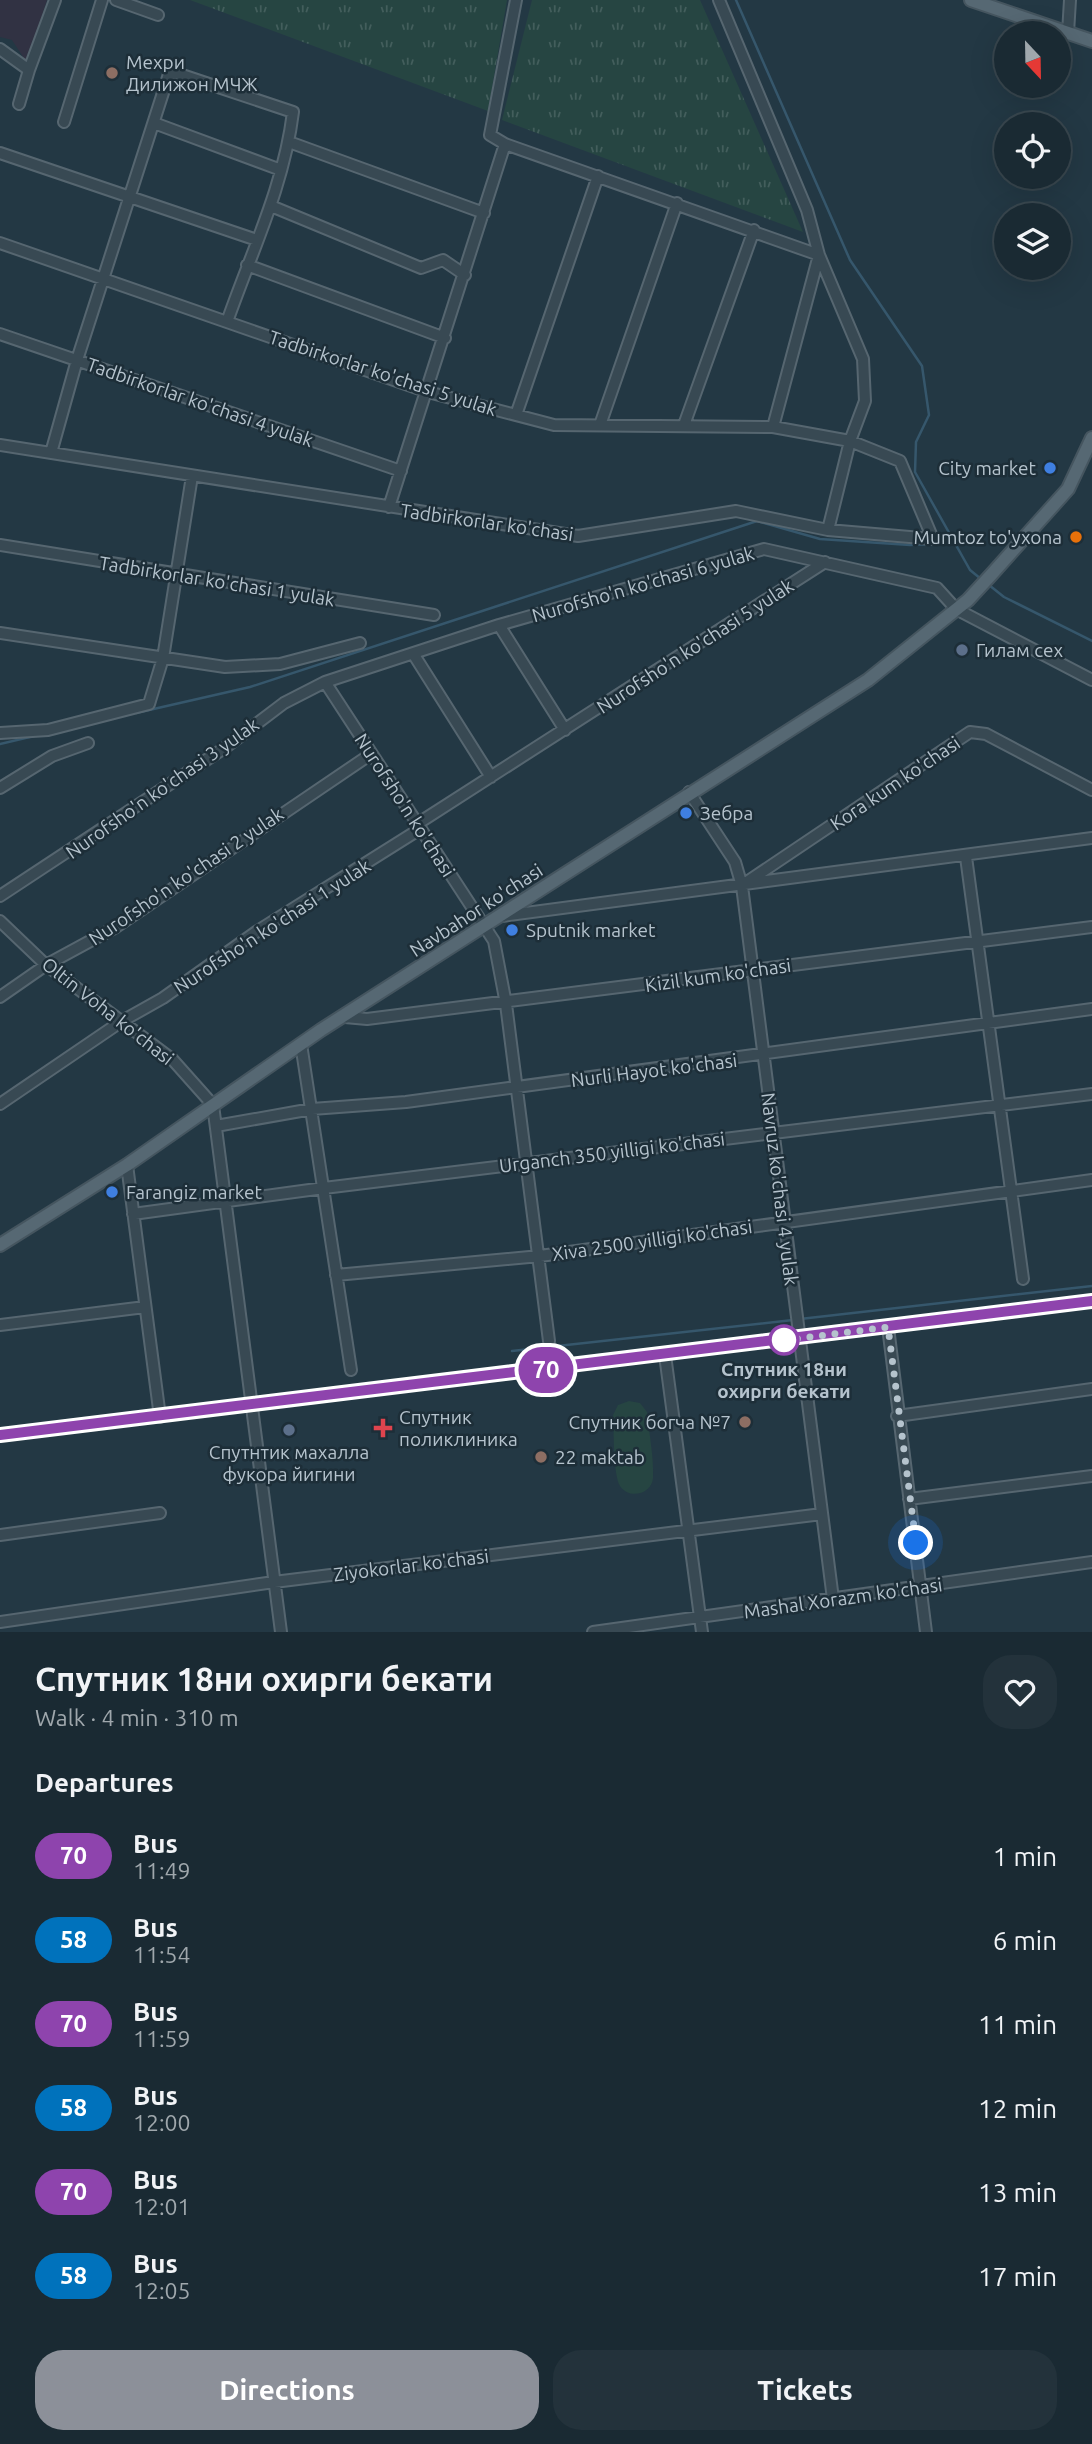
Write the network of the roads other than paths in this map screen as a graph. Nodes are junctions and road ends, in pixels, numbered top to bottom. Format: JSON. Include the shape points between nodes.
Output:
{"nodes":[{"id":1,"x":55,"y":0,"type":"edge"},
{"id":2,"x":102,"y":0,"type":"edge"},
{"id":3,"x":116,"y":0,"type":"edge"},
{"id":4,"x":516,"y":0,"type":"edge"},
{"id":5,"x":719,"y":0,"type":"edge"},
{"id":6,"x":971,"y":0,"type":"edge"},
{"id":7,"x":1070,"y":0,"type":"edge"},
{"id":8,"x":158,"y":15,"type":"dead end"},
{"id":9,"x":1033,"y":21,"type":"edge"},
{"id":10,"x":1069,"y":21,"type":"edge"},
{"id":11,"x":1071,"y":34,"type":"edge"},
{"id":12,"x":1092,"y":41,"type":"edge"},
{"id":13,"x":0,"y":49,"type":"edge"},
{"id":14,"x":29,"y":70,"type":"junction"},
{"id":15,"x":19,"y":104,"type":"dead end"},
{"id":16,"x":64,"y":122,"type":"dead end"},
{"id":17,"x":154,"y":123,"type":"junction"},
{"id":18,"x":289,"y":142,"type":"junction"},
{"id":19,"x":505,"y":144,"type":"junction"},
{"id":20,"x":0,"y":153,"type":"edge"},
{"id":21,"x":281,"y":170,"type":"junction"},
{"id":22,"x":598,"y":176,"type":"junction"},
{"id":23,"x":129,"y":197,"type":"junction"},
{"id":24,"x":677,"y":203,"type":"junction"},
{"id":25,"x":271,"y":206,"type":"junction"},
{"id":26,"x":484,"y":213,"type":"junction"},
{"id":27,"x":754,"y":230,"type":"junction"},
{"id":28,"x":257,"y":240,"type":"junction"},
{"id":29,"x":0,"y":243,"type":"edge"},
{"id":30,"x":819,"y":255,"type":"junction"},
{"id":31,"x":247,"y":265,"type":"junction"},
{"id":32,"x":465,"y":275,"type":"junction"},
{"id":33,"x":105,"y":278,"type":"junction"},
{"id":34,"x":227,"y":322,"type":"junction"},
{"id":35,"x":0,"y":334,"type":"edge"},
{"id":36,"x":445,"y":338,"type":"junction"},
{"id":37,"x":77,"y":360,"type":"junction"},
{"id":38,"x":428,"y":392,"type":"junction"},
{"id":39,"x":516,"y":415,"type":"junction"},
{"id":40,"x":600,"y":425,"type":"junction"},
{"id":41,"x":684,"y":425,"type":"junction"},
{"id":42,"x":773,"y":427,"type":"junction"},
{"id":43,"x":1092,"y":439,"type":"edge"},
{"id":44,"x":850,"y":441,"type":"junction"},
{"id":45,"x":0,"y":445,"type":"edge"},
{"id":46,"x":51,"y":453,"type":"junction"},
{"id":47,"x":900,"y":461,"type":"joint"},
{"id":48,"x":401,"y":471,"type":"junction"},
{"id":49,"x":192,"y":476,"type":"junction"},
{"id":50,"x":389,"y":507,"type":"junction"},
{"id":51,"x":828,"y":530,"type":"junction"},
{"id":52,"x":0,"y":545,"type":"edge"},
{"id":53,"x":825,"y":562,"type":"junction"},
{"id":54,"x":177,"y":574,"type":"junction"},
{"id":55,"x":956,"y":609,"type":"junction"},
{"id":56,"x":434,"y":615,"type":"dead end"},
{"id":57,"x":499,"y":625,"type":"junction"},
{"id":58,"x":0,"y":633,"type":"edge"},
{"id":59,"x":360,"y":643,"type":"dead end"},
{"id":60,"x":414,"y":655,"type":"junction"},
{"id":61,"x":163,"y":658,"type":"junction"},
{"id":62,"x":1092,"y":680,"type":"edge"},
{"id":63,"x":326,"y":682,"type":"junction"},
{"id":64,"x":565,"y":730,"type":"junction"},
{"id":65,"x":0,"y":733,"type":"edge"},
{"id":66,"x":88,"y":743,"type":"dead end"},
{"id":67,"x":372,"y":754,"type":"junction"},
{"id":68,"x":491,"y":777,"type":"junction"},
{"id":69,"x":0,"y":788,"type":"edge"},
{"id":70,"x":1092,"y":790,"type":"edge"},
{"id":71,"x":689,"y":792,"type":"junction"},
{"id":72,"x":419,"y":827,"type":"junction"},
{"id":73,"x":1092,"y":838,"type":"edge"},
{"id":74,"x":966,"y":857,"type":"junction"},
{"id":75,"x":742,"y":886,"type":"junction"},
{"id":76,"x":0,"y":896,"type":"edge"},
{"id":77,"x":502,"y":916,"type":"junction"},
{"id":78,"x":0,"y":921,"type":"edge"},
{"id":79,"x":1092,"y":927,"type":"edge"},
{"id":80,"x":485,"y":928,"type":"junction"},
{"id":81,"x":977,"y":941,"type":"junction"},
{"id":82,"x":46,"y":965,"type":"junction"},
{"id":83,"x":752,"y":971,"type":"junction"},
{"id":84,"x":0,"y":997,"type":"edge"},
{"id":85,"x":506,"y":1004,"type":"junction"},
{"id":86,"x":1092,"y":1009,"type":"edge"},
{"id":87,"x":345,"y":1017,"type":"junction"},
{"id":88,"x":122,"y":1021,"type":"junction"},
{"id":89,"x":989,"y":1024,"type":"junction"},
{"id":90,"x":300,"y":1044,"type":"junction"},
{"id":91,"x":763,"y":1055,"type":"junction"},
{"id":92,"x":517,"y":1087,"type":"junction"},
{"id":93,"x":1092,"y":1094,"type":"edge"},
{"id":94,"x":0,"y":1104,"type":"edge"},
{"id":95,"x":213,"y":1105,"type":"junction"},
{"id":96,"x":1000,"y":1105,"type":"junction"},
{"id":97,"x":312,"y":1109,"type":"junction"},
{"id":98,"x":216,"y":1125,"type":"junction"},
{"id":99,"x":773,"y":1133,"type":"junction"},
{"id":100,"x":528,"y":1163,"type":"junction"},
{"id":101,"x":127,"y":1165,"type":"junction"},
{"id":102,"x":1092,"y":1180,"type":"edge"},
{"id":103,"x":324,"y":1188,"type":"junction"},
{"id":104,"x":1011,"y":1191,"type":"junction"},
{"id":105,"x":225,"y":1200,"type":"junction"},
{"id":106,"x":133,"y":1214,"type":"junction"},
{"id":107,"x":784,"y":1221,"type":"junction"},
{"id":108,"x":0,"y":1245,"type":"edge"},
{"id":109,"x":540,"y":1256,"type":"junction"},
{"id":110,"x":336,"y":1275,"type":"junction"},
{"id":111,"x":1023,"y":1279,"type":"dead end"},
{"id":112,"x":1092,"y":1301,"type":"edge"},
{"id":113,"x":145,"y":1307,"type":"junction"},
{"id":114,"x":0,"y":1325,"type":"edge"},
{"id":115,"x":888,"y":1327,"type":"junction"},
{"id":116,"x":798,"y":1339,"type":"junction"},
{"id":117,"x":549,"y":1342,"type":"dead end"},
{"id":118,"x":665,"y":1356,"type":"junction"},
{"id":119,"x":351,"y":1370,"type":"dead end"},
{"id":120,"x":1092,"y":1389,"type":"edge"},
{"id":121,"x":252,"y":1406,"type":"junction"},
{"id":122,"x":897,"y":1416,"type":"junction"},
{"id":123,"x":160,"y":1417,"type":"junction"},
{"id":124,"x":0,"y":1435,"type":"edge"},
{"id":125,"x":1092,"y":1476,"type":"edge"},
{"id":126,"x":909,"y":1499,"type":"junction"},
{"id":127,"x":160,"y":1513,"type":"dead end"},
{"id":128,"x":822,"y":1514,"type":"junction"},
{"id":129,"x":688,"y":1531,"type":"junction"},
{"id":130,"x":0,"y":1535,"type":"edge"},
{"id":131,"x":1092,"y":1562,"type":"edge"},
{"id":132,"x":274,"y":1582,"type":"junction"},
{"id":133,"x":922,"y":1586,"type":"junction"},
{"id":134,"x":834,"y":1599,"type":"junction"},
{"id":135,"x":700,"y":1619,"type":"junction"},
{"id":136,"x":0,"y":1622,"type":"edge"},
{"id":137,"x":281,"y":1632,"type":"edge"},
{"id":138,"x":593,"y":1632,"type":"edge"},
{"id":139,"x":702,"y":1632,"type":"edge"},
{"id":140,"x":926,"y":1632,"type":"edge"}],
"edges":[{"from":1,"to":14,"type":"street"},
{"from":2,"to":16,"type":"street"},
{"from":3,"to":8,"type":"street"},
{"from":4,"to":19,"type":"street","via":[[490,135]]},
{"from":5,"to":30,"type":"street","via":[[807,210]]},
{"from":6,"to":9,"type":"main road"},
{"from":7,"to":10,"type":"street"},
{"from":11,"to":12,"type":"main road"},
{"from":13,"to":14,"type":"street"},
{"from":14,"to":15,"type":"street"},
{"from":17,"to":18,"type":"street","via":[[170,71],[293,112]]},
{"from":17,"to":21,"type":"street"},
{"from":17,"to":23,"type":"street"},
{"from":18,"to":21,"type":"street"},
{"from":18,"to":26,"type":"street"},
{"from":19,"to":22,"type":"street"},
{"from":19,"to":26,"type":"street"},
{"from":20,"to":23,"type":"street"},
{"from":21,"to":25,"type":"street"},
{"from":22,"to":24,"type":"street"},
{"from":22,"to":39,"type":"street"},
{"from":23,"to":28,"type":"street"},
{"from":23,"to":33,"type":"street"},
{"from":24,"to":27,"type":"street"},
{"from":24,"to":40,"type":"street"},
{"from":25,"to":28,"type":"street"},
{"from":25,"to":32,"type":"street","via":[[421,268],[443,260]]},
{"from":26,"to":32,"type":"street"},
{"from":27,"to":30,"type":"street"},
{"from":27,"to":41,"type":"street"},
{"from":28,"to":31,"type":"street"},
{"from":29,"to":33,"type":"street","name":"Tadbirkorlar ko'chasi 5 yulak"},
{"from":30,"to":42,"type":"street"},
{"from":30,"to":44,"type":"street","via":[[863,359],[865,401]]},
{"from":31,"to":34,"type":"street"},
{"from":31,"to":36,"type":"street"},
{"from":32,"to":36,"type":"street"},
{"from":33,"to":34,"type":"street","name":"Tadbirkorlar ko'chasi 5 yulak"},
{"from":33,"to":37,"type":"street"},
{"from":34,"to":38,"type":"street","name":"Tadbirkorlar ko'chasi 5 yulak"},
{"from":35,"to":37,"type":"street","name":"Tadbirkorlar ko'chasi 4 yulak"},
{"from":36,"to":38,"type":"street"},
{"from":37,"to":46,"type":"street"},
{"from":37,"to":48,"type":"street","name":"Tadbirkorlar ko'chasi 4 yulak"},
{"from":38,"to":39,"type":"street","name":"Tadbirkorlar ko'chasi 5 yulak"},
{"from":38,"to":48,"type":"street"},
{"from":39,"to":40,"type":"street","name":"Tadbirkorlar ko'chasi 5 yulak","via":[[554,425]]},
{"from":40,"to":41,"type":"street","name":"Tadbirkorlar ko'chasi 5 yulak"},
{"from":41,"to":42,"type":"street","name":"Tadbirkorlar ko'chasi 5 yulak"},
{"from":42,"to":44,"type":"street","name":"Tadbirkorlar ko'chasi 5 yulak"},
{"from":43,"to":55,"type":"main road","name":"Navbahor ko'chasi","via":[[1068,489]]},
{"from":44,"to":47,"type":"street","name":"Tadbirkorlar ko'chasi 5 yulak"},
{"from":44,"to":51,"type":"street"},
{"from":45,"to":46,"type":"street","name":"Tadbirkorlar ko'chasi"},
{"from":46,"to":49,"type":"street","name":"Tadbirkorlar ko'chasi"},
{"from":47,"to":51,"type":"street","name":"Tadbirkorlar ko'chasi","via":[[933,539]]},
{"from":48,"to":50,"type":"street"},
{"from":49,"to":50,"type":"street","name":"Tadbirkorlar ko'chasi"},
{"from":49,"to":54,"type":"street"},
{"from":50,"to":51,"type":"street","name":"Tadbirkorlar ko'chasi","via":[[578,536],[736,511]]},
{"from":52,"to":54,"type":"street","name":"Tadbirkorlar ko'chasi 1 yulak"},
{"from":53,"to":55,"type":"street","name":"Nurofsho'n ko'chasi 6 yulak","via":[[937,588]]},
{"from":53,"to":57,"type":"street","name":"Nurofsho'n ko'chasi 6 yulak","via":[[764,549]]},
{"from":53,"to":64,"type":"street","name":"Nurofsho'n ko'chasi 5 yulak"},
{"from":54,"to":56,"type":"street","name":"Tadbirkorlar ko'chasi 1 yulak"},
{"from":54,"to":61,"type":"street"},
{"from":55,"to":62,"type":"street","name":"Nurofsho'n ko'chasi 6 yulak"},
{"from":55,"to":71,"type":"main road","name":"Navbahor ko'chasi","via":[[869,680]]},
{"from":57,"to":60,"type":"street","name":"Nurofsho'n ko'chasi 6 yulak"},
{"from":57,"to":64,"type":"street"},
{"from":58,"to":61,"type":"street"},
{"from":59,"to":61,"type":"street","via":[[280,664],[225,667]]},
{"from":60,"to":63,"type":"street","name":"Nurofsho'n ko'chasi 6 yulak"},
{"from":60,"to":68,"type":"street"},
{"from":61,"to":65,"type":"street","via":[[145,708],[48,730]]},
{"from":63,"to":67,"type":"street","name":"Nurofsho'n ko'chasi"},
{"from":63,"to":76,"type":"street","name":"Nurofsho'n ko'chasi 3 yulak","via":[[284,703],[226,747]]},
{"from":64,"to":68,"type":"street","name":"Nurofsho'n ko'chasi 5 yulak"},
{"from":66,"to":69,"type":"street","via":[[52,756]]},
{"from":67,"to":72,"type":"street","name":"Nurofsho'n ko'chasi"},
{"from":67,"to":82,"type":"street","name":"Nurofsho'n ko'chasi 2 yulak","via":[[116,927]]},
{"from":68,"to":72,"type":"street","name":"Nurofsho'n ko'chasi 5 yulak"},
{"from":70,"to":75,"type":"street","name":"Kora kum ko'chasi","via":[[986,734],[970,732]]},
{"from":71,"to":75,"type":"street","name":"Navruz ko'chasi 4 yulak","via":[[735,862]]},
{"from":71,"to":77,"type":"main road","name":"Navbahor ko'chasi"},
{"from":72,"to":80,"type":"street","name":"Nurofsho'n ko'chasi"},
{"from":72,"to":88,"type":"street","name":"Nurofsho'n ko'chasi 1 yulak"},
{"from":73,"to":74,"type":"street","name":"Kora kum ko'chasi"},
{"from":74,"to":75,"type":"street","name":"Kora kum ko'chasi"},
{"from":74,"to":81,"type":"street"},
{"from":75,"to":77,"type":"street","name":"Kora kum ko'chasi"},
{"from":75,"to":83,"type":"street","name":"Navruz ko'chasi 4 yulak"},
{"from":77,"to":80,"type":"main road","name":"Navbahor ko'chasi"},
{"from":78,"to":82,"type":"street","name":"Oltin Voha ko'chasi"},
{"from":79,"to":81,"type":"street","name":"Kizil kum ko'chasi"},
{"from":80,"to":85,"type":"street","name":"Nurofsho'n ko'chasi","via":[[494,941]]},
{"from":80,"to":87,"type":"main road","name":"Navbahor ko'chasi"},
{"from":81,"to":83,"type":"street","name":"Kizil kum ko'chasi"},
{"from":81,"to":89,"type":"street"},
{"from":82,"to":84,"type":"street","name":"Nurofsho'n ko'chasi 2 yulak"},
{"from":82,"to":88,"type":"street","name":"Oltin Voha ko'chasi"},
{"from":83,"to":85,"type":"street","name":"Kizil kum ko'chasi"},
{"from":83,"to":91,"type":"street","name":"Navruz ko'chasi 4 yulak"},
{"from":85,"to":87,"type":"street","name":"Kizil kum ko'chasi","via":[[367,1019]]},
{"from":85,"to":92,"type":"street","name":"Nurofsho'n ko'chasi"},
{"from":86,"to":89,"type":"street","name":"Nurli Hayot ko'chasi"},
{"from":87,"to":90,"type":"main road","name":"Navbahor ko'chasi"},
{"from":88,"to":94,"type":"street","name":"Nurofsho'n ko'chasi 1 yulak"},
{"from":88,"to":95,"type":"street","name":"Oltin Voha ko'chasi","via":[[172,1059]]},
{"from":89,"to":91,"type":"street","name":"Nurli Hayot ko'chasi"},
{"from":89,"to":96,"type":"street"},
{"from":90,"to":95,"type":"main road","name":"Navbahor ko'chasi"},
{"from":90,"to":97,"type":"street"},
{"from":91,"to":92,"type":"street","name":"Nurli Hayot ko'chasi"},
{"from":91,"to":99,"type":"street","name":"Navruz ko'chasi 4 yulak"},
{"from":92,"to":97,"type":"street","name":"Nurli Hayot ko'chasi"},
{"from":92,"to":100,"type":"street","name":"Nurofsho'n ko'chasi"},
{"from":93,"to":96,"type":"street","name":"Urganch 350 yilligi ko'chasi"},
{"from":95,"to":98,"type":"street"},
{"from":95,"to":101,"type":"main road","name":"Navbahor ko'chasi"},
{"from":96,"to":99,"type":"street","name":"Urganch 350 yilligi ko'chasi"},
{"from":96,"to":104,"type":"street"},
{"from":97,"to":98,"type":"street","name":"Nurli Hayot ko'chasi"},
{"from":97,"to":103,"type":"street"},
{"from":98,"to":105,"type":"street"},
{"from":99,"to":100,"type":"street","name":"Urganch 350 yilligi ko'chasi"},
{"from":99,"to":107,"type":"street","name":"Navruz ko'chasi 4 yulak"},
{"from":100,"to":103,"type":"street","name":"Urganch 350 yilligi ko'chasi"},
{"from":100,"to":109,"type":"street","name":"Nurofsho'n ko'chasi"},
{"from":101,"to":106,"type":"street"},
{"from":101,"to":108,"type":"main road","name":"Navbahor ko'chasi"},
{"from":102,"to":104,"type":"street","name":"Xiva 2500 yilligi ko'chasi"},
{"from":103,"to":105,"type":"street","name":"Urganch 350 yilligi ko'chasi"},
{"from":103,"to":110,"type":"street"},
{"from":104,"to":107,"type":"street","name":"Xiva 2500 yilligi ko'chasi"},
{"from":104,"to":111,"type":"street"},
{"from":105,"to":106,"type":"street","name":"Urganch 350 yilligi ko'chasi"},
{"from":105,"to":121,"type":"street"},
{"from":106,"to":113,"type":"street"},
{"from":107,"to":109,"type":"street","name":"Xiva 2500 yilligi ko'chasi"},
{"from":107,"to":116,"type":"street","name":"Navruz ko'chasi 4 yulak"},
{"from":109,"to":110,"type":"street","name":"Xiva 2500 yilligi ko'chasi"},
{"from":109,"to":117,"type":"street","name":"Nurofsho'n ko'chasi"},
{"from":110,"to":119,"type":"street"},
{"from":112,"to":115,"type":"street"},
{"from":113,"to":114,"type":"street"},
{"from":113,"to":123,"type":"street"},
{"from":115,"to":116,"type":"street"},
{"from":115,"to":122,"type":"street"},
{"from":116,"to":118,"type":"street"},
{"from":116,"to":128,"type":"street","name":"Navruz ko'chasi 4 yulak"},
{"from":118,"to":121,"type":"street"},
{"from":118,"to":129,"type":"street"},
{"from":120,"to":122,"type":"street"},
{"from":121,"to":123,"type":"street"},
{"from":121,"to":132,"type":"street"},
{"from":122,"to":126,"type":"street"},
{"from":123,"to":124,"type":"street"},
{"from":125,"to":126,"type":"street"},
{"from":126,"to":133,"type":"street"},
{"from":127,"to":130,"type":"street"},
{"from":128,"to":129,"type":"street","name":"Ziyokorlar ko'chasi"},
{"from":128,"to":134,"type":"street","name":"Navruz ko'chasi 4 yulak"},
{"from":129,"to":132,"type":"street","name":"Ziyokorlar ko'chasi"},
{"from":129,"to":135,"type":"street"},
{"from":131,"to":133,"type":"street","name":"Mashal Xorazm ko'chasi"},
{"from":132,"to":136,"type":"street","name":"Ziyokorlar ko'chasi"},
{"from":132,"to":137,"type":"street"},
{"from":133,"to":134,"type":"street","name":"Mashal Xorazm ko'chasi"},
{"from":133,"to":140,"type":"street"},
{"from":134,"to":135,"type":"street","name":"Mashal Xorazm ko'chasi"},
{"from":135,"to":138,"type":"street","name":"Mashal Xorazm ko'chasi"},
{"from":135,"to":139,"type":"street"}]}
